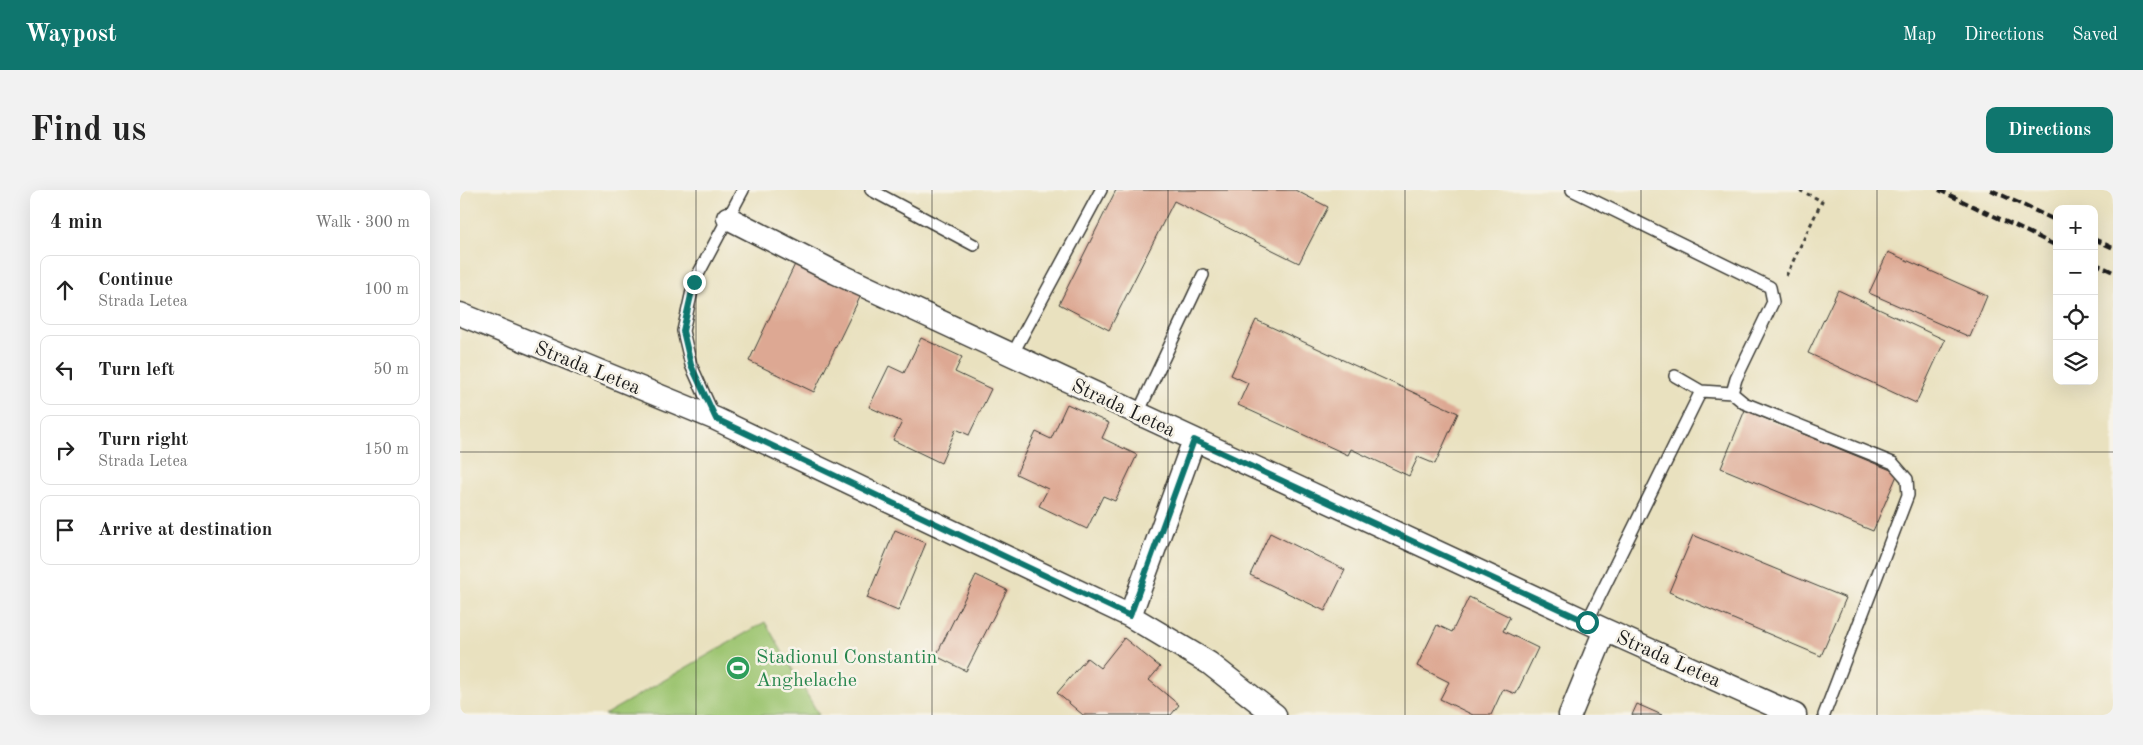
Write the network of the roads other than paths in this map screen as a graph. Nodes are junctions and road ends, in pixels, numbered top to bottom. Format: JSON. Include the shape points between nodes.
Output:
{"nodes":[{"id":1,"x":743,"y":190,"type":"edge"},
{"id":2,"x":871,"y":190,"type":"edge"},
{"id":3,"x":1101,"y":190,"type":"edge"},
{"id":4,"x":1572,"y":190,"type":"edge"},
{"id":5,"x":728,"y":218,"type":"junction"},
{"id":6,"x":974,"y":245,"type":"dead end"},
{"id":7,"x":1203,"y":275,"type":"dead end"},
{"id":8,"x":460,"y":314,"type":"edge"},
{"id":9,"x":1012,"y":355,"type":"junction"},
{"id":10,"x":1675,"y":376,"type":"dead end"},
{"id":11,"x":1701,"y":391,"type":"junction"},
{"id":12,"x":1732,"y":393,"type":"junction"},
{"id":13,"x":1138,"y":413,"type":"junction"},
{"id":14,"x":716,"y":419,"type":"junction"},
{"id":15,"x":1194,"y":440,"type":"junction"},
{"id":16,"x":1130,"y":616,"type":"junction"},
{"id":17,"x":1596,"y":626,"type":"junction"},
{"id":18,"x":1275,"y":715,"type":"edge"},
{"id":19,"x":1570,"y":715,"type":"edge"},
{"id":20,"x":1795,"y":715,"type":"edge"},
{"id":21,"x":1824,"y":715,"type":"edge"}],
"edges":[{"from":1,"to":5,"type":"lane"},
{"from":2,"to":6,"type":"lane"},
{"from":3,"to":9,"type":"lane"},
{"from":4,"to":12,"type":"lane","via":[[1770,287],[1773,302]]},
{"from":5,"to":9,"type":"street","name":"Strada Letea","via":[[836,273]]},
{"from":5,"to":14,"type":"lane","via":[[694,282],[683,331],[691,365]]},
{"from":7,"to":13,"type":"lane"},
{"from":8,"to":14,"type":"street","name":"Strada Letea"},
{"from":9,"to":13,"type":"street","name":"Strada Letea"},
{"from":10,"to":11,"type":"lane"},
{"from":11,"to":12,"type":"lane"},
{"from":11,"to":17,"type":"lane"},
{"from":12,"to":21,"type":"lane","via":[[1744,403],[1893,462],[1907,479],[1908,494]]},
{"from":13,"to":15,"type":"street","name":"Strada Letea"},
{"from":14,"to":16,"type":"street","name":"Strada Letea"},
{"from":15,"to":16,"type":"street"},
{"from":15,"to":17,"type":"street","name":"Strada Letea"},
{"from":16,"to":18,"type":"street","name":"Strada Letea","via":[[1209,663]]},
{"from":17,"to":19,"type":"street"},
{"from":17,"to":20,"type":"street","name":"Strada Letea"}]}
